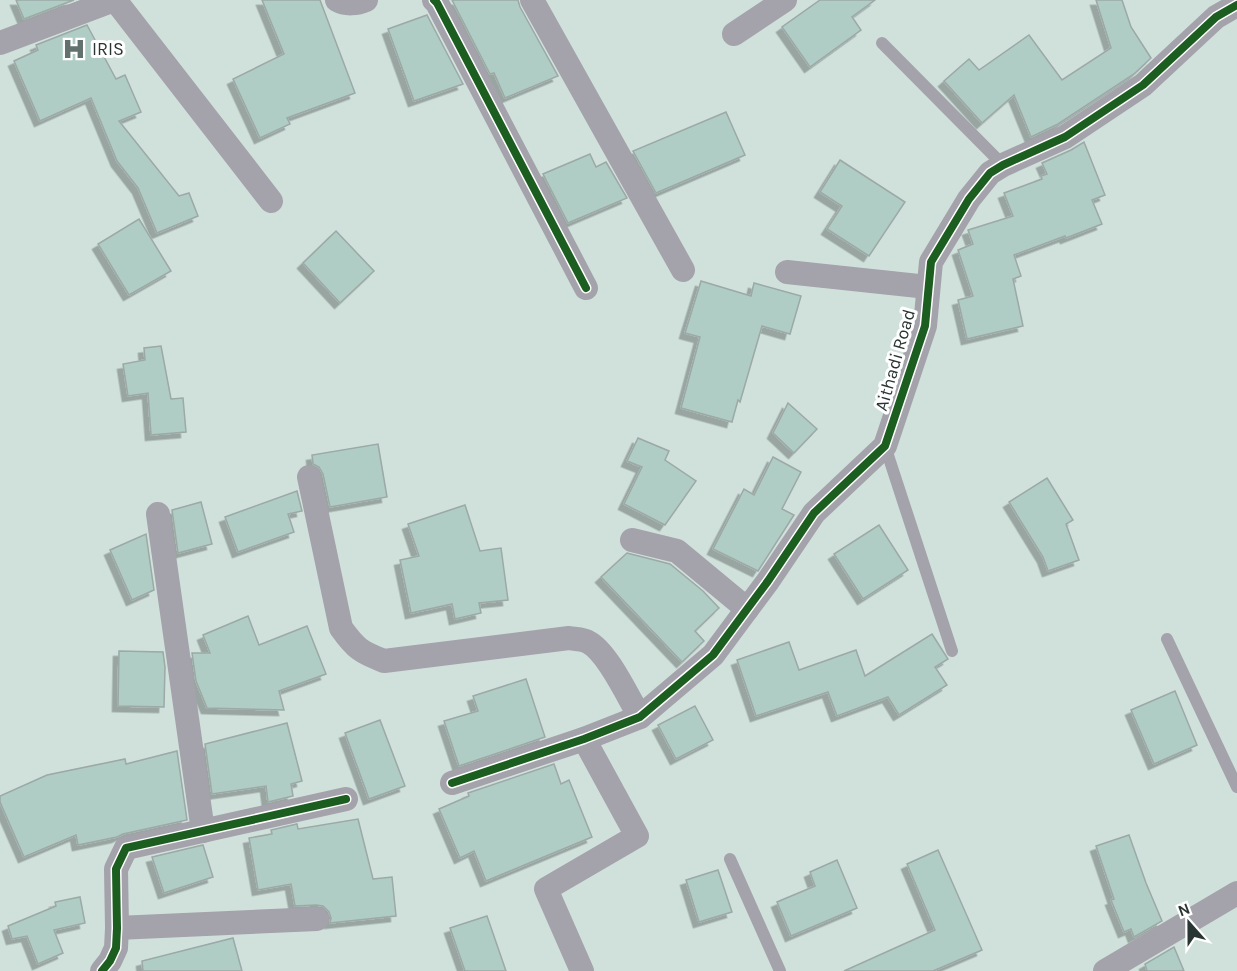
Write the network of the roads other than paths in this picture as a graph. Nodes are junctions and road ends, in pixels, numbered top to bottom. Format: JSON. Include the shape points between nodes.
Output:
{"nodes":[{"id":1,"x":114,"y":0,"type":"edge"},
{"id":2,"x":338,"y":0,"type":"edge"},
{"id":3,"x":366,"y":0,"type":"edge"},
{"id":4,"x":434,"y":0,"type":"edge"},
{"id":5,"x":532,"y":0,"type":"edge"},
{"id":6,"x":785,"y":0,"type":"edge"},
{"id":7,"x":1237,"y":4,"type":"edge"},
{"id":8,"x":734,"y":34,"type":"dead end"},
{"id":9,"x":0,"y":43,"type":"edge"},
{"id":10,"x":882,"y":43,"type":"dead end"},
{"id":11,"x":1003,"y":165,"type":"junction"},
{"id":12,"x":271,"y":201,"type":"dead end"},
{"id":13,"x":683,"y":270,"type":"dead end"},
{"id":14,"x":787,"y":272,"type":"dead end"},
{"id":15,"x":928,"y":287,"type":"junction"},
{"id":16,"x":586,"y":288,"type":"dead end"},
{"id":17,"x":885,"y":446,"type":"junction"},
{"id":18,"x":309,"y":477,"type":"dead end"},
{"id":19,"x":158,"y":514,"type":"dead end"},
{"id":20,"x":632,"y":540,"type":"dead end"},
{"id":21,"x":747,"y":609,"type":"junction"},
{"id":22,"x":1167,"y":639,"type":"dead end"},
{"id":23,"x":952,"y":651,"type":"dead end"},
{"id":24,"x":640,"y":717,"type":"junction"},
{"id":25,"x":584,"y":739,"type":"junction"},
{"id":26,"x":452,"y":783,"type":"dead end"},
{"id":27,"x":1237,"y":787,"type":"edge"},
{"id":28,"x":346,"y":800,"type":"dead end"},
{"id":29,"x":203,"y":831,"type":"junction"},
{"id":30,"x":730,"y":859,"type":"dead end"},
{"id":31,"x":1237,"y":893,"type":"edge"},
{"id":32,"x":316,"y":919,"type":"dead end"},
{"id":33,"x":117,"y":928,"type":"junction"},
{"id":34,"x":102,"y":971,"type":"edge"},
{"id":35,"x":582,"y":971,"type":"edge"},
{"id":36,"x":780,"y":971,"type":"edge"},
{"id":37,"x":1105,"y":971,"type":"edge"}],
"edges":[{"from":1,"to":9,"type":"street"},
{"from":1,"to":12,"type":"street"},
{"from":2,"to":3,"type":"street"},
{"from":4,"to":16,"type":"street"},
{"from":5,"to":13,"type":"street"},
{"from":6,"to":8,"type":"street"},
{"from":7,"to":11,"type":"street","name":"Aithadi Road","via":[[1216,17],[1143,85],[1065,137]]},
{"from":10,"to":11,"type":"lane"},
{"from":11,"to":15,"type":"street","name":"Aithadi Road","via":[[990,173],[969,199],[931,262]]},
{"from":14,"to":15,"type":"street"},
{"from":15,"to":17,"type":"street","name":"Aithadi Road","via":[[925,326]]},
{"from":17,"to":21,"type":"street","name":"Aithadi Road","via":[[814,513]]},
{"from":17,"to":23,"type":"lane"},
{"from":18,"to":24,"type":"street","via":[[341,628],[364,654],[384,661],[569,638],[588,642],[602,654]]},
{"from":19,"to":29,"type":"street"},
{"from":20,"to":21,"type":"street","via":[[677,551]]},
{"from":21,"to":24,"type":"street","name":"Aithadi Road","via":[[713,655]]},
{"from":22,"to":27,"type":"lane"},
{"from":24,"to":25,"type":"street","name":"Aithadi Road"},
{"from":25,"to":26,"type":"street","name":"Aithadi Road"},
{"from":25,"to":35,"type":"street","via":[[637,836],[546,889]]},
{"from":28,"to":29,"type":"street"},
{"from":29,"to":33,"type":"street","via":[[126,848],[116,869]]},
{"from":30,"to":36,"type":"lane"},
{"from":31,"to":37,"type":"street"},
{"from":32,"to":33,"type":"street"},
{"from":33,"to":34,"type":"street","via":[[116,948]]}]}
